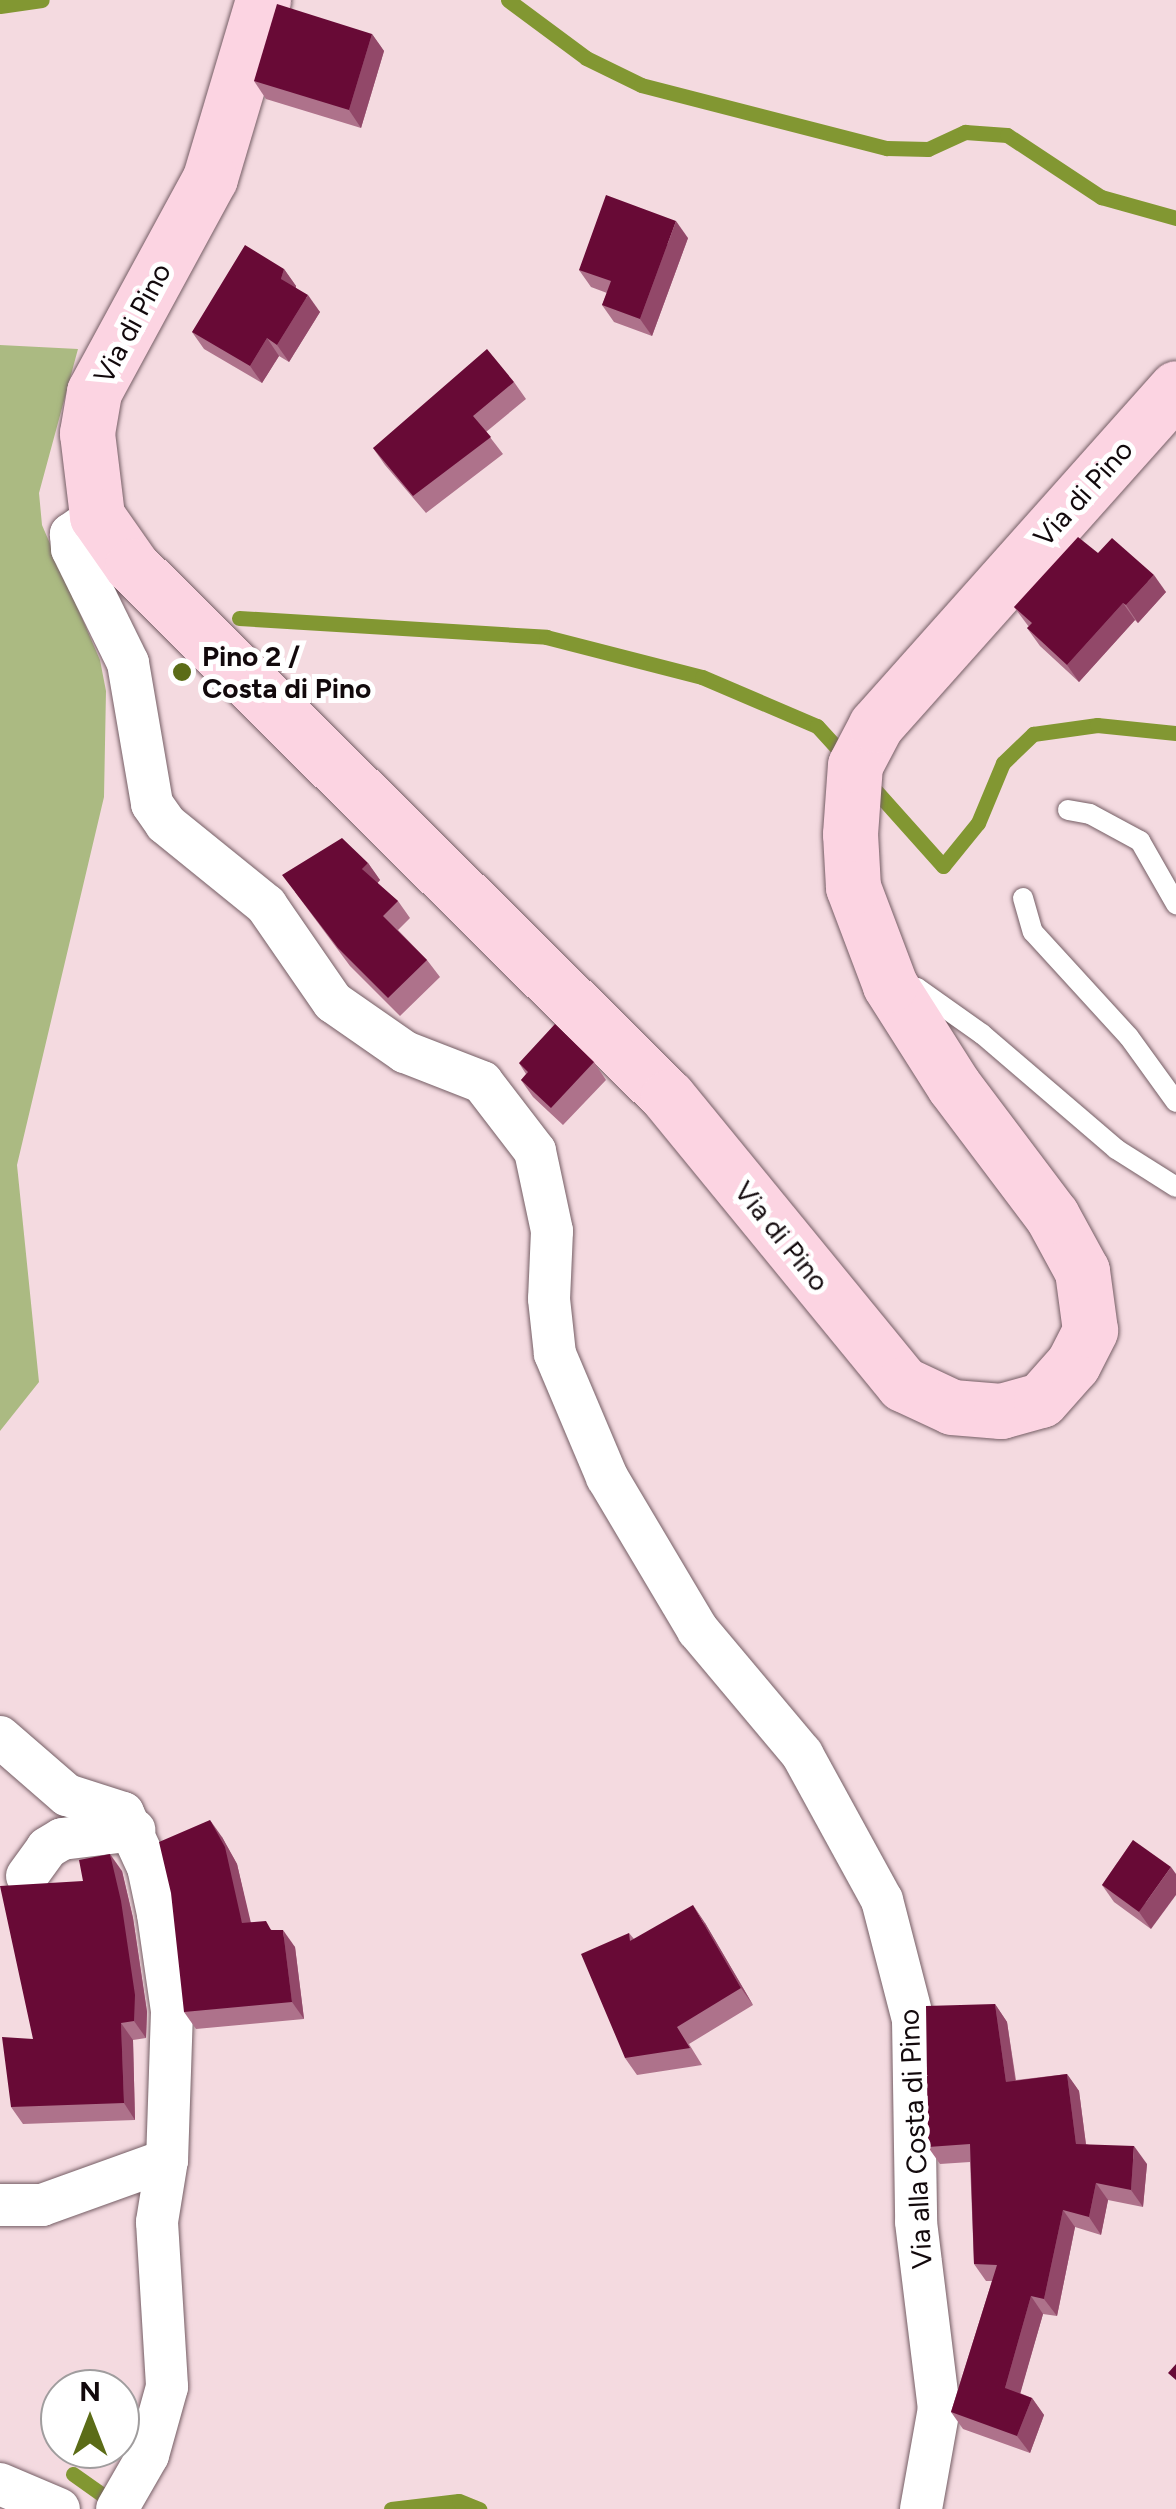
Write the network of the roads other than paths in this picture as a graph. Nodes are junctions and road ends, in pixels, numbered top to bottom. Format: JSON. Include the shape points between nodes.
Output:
{"nodes":[{"id":1,"x":262,"y":0,"type":"edge"},
{"id":2,"x":1176,"y":388,"type":"edge"},
{"id":3,"x":98,"y":516,"type":"junction"},
{"id":4,"x":1068,"y":810,"type":"dead end"},
{"id":5,"x":1023,"y":898,"type":"dead end"},
{"id":6,"x":1176,"y":904,"type":"edge"},
{"id":7,"x":890,"y":985,"type":"junction"},
{"id":8,"x":1176,"y":1102,"type":"edge"},
{"id":9,"x":1176,"y":1187,"type":"edge"},
{"id":10,"x":0,"y":1737,"type":"edge"},
{"id":11,"x":134,"y":1830,"type":"junction"},
{"id":12,"x":27,"y":1876,"type":"dead end"},
{"id":13,"x":167,"y":2160,"type":"junction"},
{"id":14,"x":0,"y":2204,"type":"edge"},
{"id":15,"x":0,"y":2484,"type":"edge"},
{"id":16,"x":59,"y":2509,"type":"edge"},
{"id":17,"x":117,"y":2509,"type":"edge"},
{"id":18,"x":921,"y":2509,"type":"edge"}],
"edges":[{"from":1,"to":3,"type":"street","name":"Via di Pino","via":[[210,178],[94,392],[87,433]]},
{"from":2,"to":7,"type":"street","name":"Via di Pino","via":[[876,725],[855,765],[853,887]]},
{"from":3,"to":7,"type":"street","name":"Via di Pino","via":[[132,566],[668,1097],[903,1384],[952,1406],[1001,1412],[1041,1400],[1074,1364],[1090,1330],[1082,1271],[1052,1216],[954,1086]]},
{"from":3,"to":18,"type":"street","name":"Via alla Costa di Pino","via":[[71,534],[72,549],[128,664],[152,804],[166,824],[266,905],[332,1002],[405,1052],[482,1082],[536,1151],[552,1231],[555,1354],[608,1477],[698,1630],[802,1754],[882,1900],[913,2020],[916,2222],[939,2408]]},
{"from":4,"to":6,"type":"lane","via":[[1090,814],[1140,842]]},
{"from":5,"to":8,"type":"lane","via":[[1032,932],[1129,1038]]},
{"from":7,"to":9,"type":"lane","via":[[917,988],[982,1034],[1116,1149]]},
{"from":10,"to":11,"type":"street","via":[[47,1782],[123,1813]]},
{"from":11,"to":12,"type":"street","via":[[62,1840],[47,1848]]},
{"from":11,"to":13,"type":"street","via":[[152,1883],[172,2011]]},
{"from":13,"to":14,"type":"street","via":[[42,2205]]},
{"from":13,"to":17,"type":"street","via":[[157,2222],[167,2387],[148,2455]]},
{"from":15,"to":16,"type":"street"}]}
